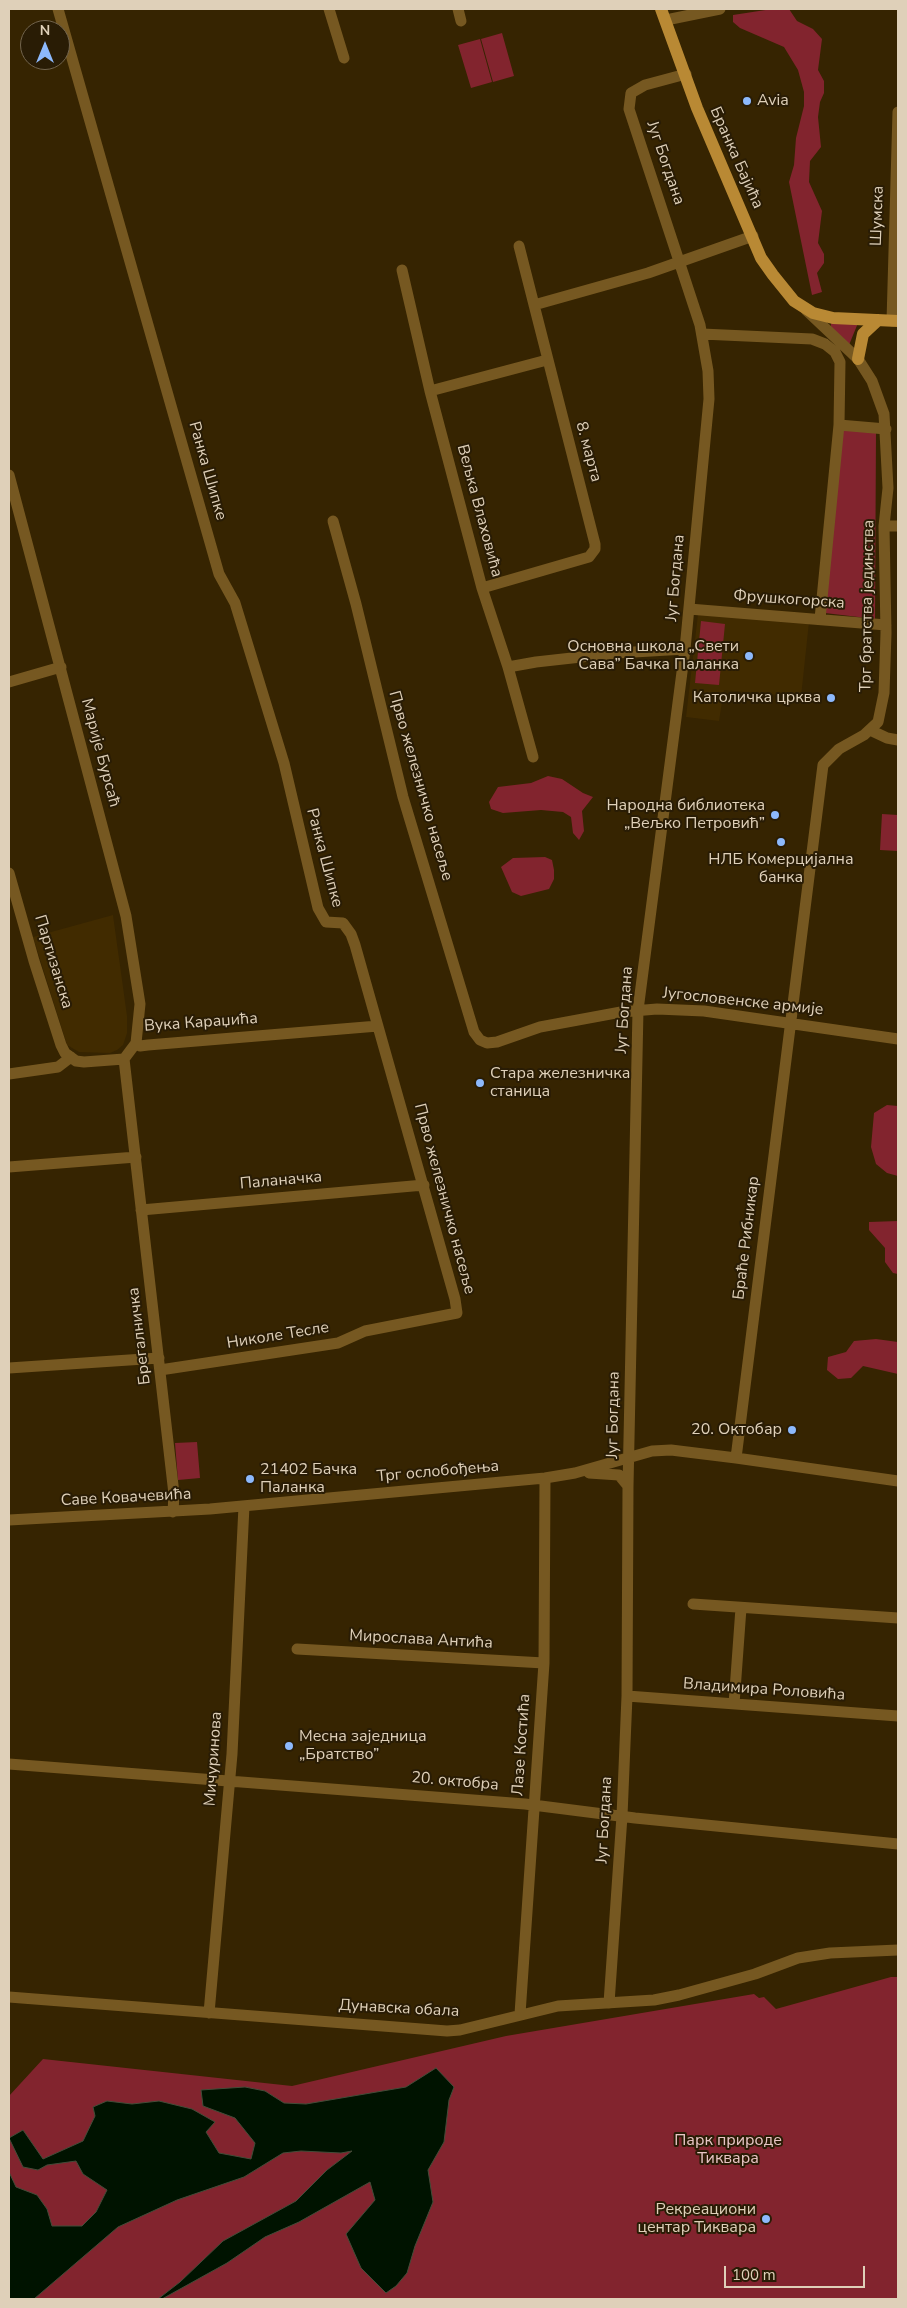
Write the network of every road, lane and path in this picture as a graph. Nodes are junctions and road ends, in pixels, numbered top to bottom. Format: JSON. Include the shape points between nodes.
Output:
{"nodes":[{"id":1,"x":58,"y":9,"type":"edge"},
{"id":2,"x":328,"y":9,"type":"edge"},
{"id":3,"x":458,"y":9,"type":"edge"},
{"id":4,"x":720,"y":9,"type":"edge"},
{"id":5,"x":663,"y":14,"type":"edge"},
{"id":6,"x":461,"y":21,"type":"dead end"},
{"id":7,"x":344,"y":58,"type":"dead end"},
{"id":8,"x":686,"y":74,"type":"junction"},
{"id":9,"x":898,"y":112,"type":"edge"},
{"id":10,"x":753,"y":236,"type":"junction"},
{"id":11,"x":519,"y":246,"type":"dead end"},
{"id":12,"x":681,"y":262,"type":"junction"},
{"id":13,"x":402,"y":270,"type":"dead end"},
{"id":14,"x":534,"y":305,"type":"junction"},
{"id":15,"x":804,"y":308,"type":"junction"},
{"id":16,"x":878,"y":320,"type":"junction"},
{"id":17,"x":895,"y":321,"type":"edge"},
{"id":18,"x":702,"y":334,"type":"junction"},
{"id":19,"x":858,"y":359,"type":"junction"},
{"id":20,"x":547,"y":360,"type":"junction"},
{"id":21,"x":430,"y":391,"type":"junction"},
{"id":22,"x":839,"y":425,"type":"junction"},
{"id":23,"x":886,"y":429,"type":"junction"},
{"id":24,"x":9,"y":475,"type":"edge"},
{"id":25,"x":333,"y":521,"type":"dead end"},
{"id":26,"x":884,"y":526,"type":"junction"},
{"id":27,"x":898,"y":526,"type":"edge"},
{"id":28,"x":482,"y":588,"type":"junction"},
{"id":29,"x":689,"y":609,"type":"junction"},
{"id":30,"x":820,"y":619,"type":"junction"},
{"id":31,"x":886,"y":626,"type":"junction"},
{"id":32,"x":685,"y":649,"type":"junction"},
{"id":33,"x":61,"y":667,"type":"junction"},
{"id":34,"x":508,"y":667,"type":"junction"},
{"id":35,"x":9,"y":682,"type":"edge"},
{"id":36,"x":870,"y":730,"type":"junction"},
{"id":37,"x":898,"y":740,"type":"edge"},
{"id":38,"x":533,"y":757,"type":"dead end"},
{"id":39,"x":9,"y":873,"type":"edge"},
{"id":40,"x":343,"y":923,"type":"joint"},
{"id":41,"x":638,"y":1010,"type":"junction"},
{"id":42,"x":791,"y":1023,"type":"junction"},
{"id":43,"x":378,"y":1026,"type":"junction"},
{"id":44,"x":898,"y":1038,"type":"edge"},
{"id":45,"x":497,"y":1042,"type":"joint"},
{"id":46,"x":136,"y":1043,"type":"junction"},
{"id":47,"x":71,"y":1058,"type":"junction"},
{"id":48,"x":124,"y":1059,"type":"junction"},
{"id":49,"x":9,"y":1074,"type":"edge"},
{"id":50,"x":136,"y":1157,"type":"junction"},
{"id":51,"x":9,"y":1167,"type":"edge"},
{"id":52,"x":424,"y":1185,"type":"junction"},
{"id":53,"x":141,"y":1210,"type":"junction"},
{"id":54,"x":457,"y":1313,"type":"joint"},
{"id":55,"x":160,"y":1364,"type":"junction"},
{"id":56,"x":9,"y":1368,"type":"edge"},
{"id":57,"x":629,"y":1456,"type":"junction"},
{"id":58,"x":736,"y":1458,"type":"junction"},
{"id":59,"x":575,"y":1473,"type":"junction"},
{"id":60,"x":545,"y":1478,"type":"junction"},
{"id":61,"x":898,"y":1481,"type":"edge"},
{"id":62,"x":628,"y":1486,"type":"junction"},
{"id":63,"x":244,"y":1506,"type":"junction"},
{"id":64,"x":173,"y":1512,"type":"junction"},
{"id":65,"x":9,"y":1520,"type":"edge"},
{"id":66,"x":693,"y":1604,"type":"dead end"},
{"id":67,"x":741,"y":1608,"type":"junction"},
{"id":68,"x":898,"y":1618,"type":"edge"},
{"id":69,"x":297,"y":1650,"type":"dead end"},
{"id":70,"x":544,"y":1664,"type":"junction"},
{"id":71,"x":627,"y":1696,"type":"junction"},
{"id":72,"x":734,"y":1704,"type":"junction"},
{"id":73,"x":898,"y":1716,"type":"edge"},
{"id":74,"x":9,"y":1764,"type":"edge"},
{"id":75,"x":230,"y":1781,"type":"junction"},
{"id":76,"x":535,"y":1807,"type":"junction"},
{"id":77,"x":622,"y":1816,"type":"junction"},
{"id":78,"x":898,"y":1844,"type":"edge"},
{"id":79,"x":898,"y":1950,"type":"edge"},
{"id":80,"x":9,"y":1996,"type":"edge"},
{"id":81,"x":609,"y":2003,"type":"junction"},
{"id":82,"x":209,"y":2014,"type":"junction"},
{"id":83,"x":520,"y":2014,"type":"junction"}],
"edges":[{"from":1,"to":40,"type":"street","name":"Ранка Шипке","via":[[219,574],[235,604],[284,763],[318,908],[326,922]]},
{"from":2,"to":7,"type":"street"},
{"from":3,"to":6,"type":"street"},
{"from":4,"to":5,"type":"street"},
{"from":5,"to":8,"type":"main road","name":"Бранка Бајића"},
{"from":8,"to":10,"type":"main road","name":"Бранка Бајића","via":[[697,108]]},
{"from":8,"to":12,"type":"street","name":"Југ Богдана","via":[[645,84],[631,93],[629,109]]},
{"from":9,"to":17,"type":"street","name":"Шумска"},
{"from":10,"to":12,"type":"street"},
{"from":10,"to":15,"type":"main road","name":"Бранка Бајића","via":[[761,258],[773,276]]},
{"from":11,"to":14,"type":"street","name":"8. марта"},
{"from":12,"to":14,"type":"street"},
{"from":12,"to":18,"type":"street","name":"Југ Богдана"},
{"from":13,"to":21,"type":"street","name":"Вељка Влаховића"},
{"from":14,"to":20,"type":"street","name":"8. марта"},
{"from":15,"to":16,"type":"main road","via":[[833,318]]},
{"from":15,"to":19,"type":"street","name":"Трг братства јединства"},
{"from":16,"to":17,"type":"main road"},
{"from":16,"to":19,"type":"main road","via":[[863,334]]},
{"from":18,"to":22,"type":"street","via":[[812,339],[825,344],[835,352],[840,362]]},
{"from":18,"to":29,"type":"street","name":"Југ Богдана","via":[[709,399]]},
{"from":19,"to":23,"type":"street","name":"Трг братства јединства","via":[[879,398]]},
{"from":20,"to":21,"type":"street"},
{"from":20,"to":28,"type":"street","name":"8. марта","via":[[595,549],[588,557]]},
{"from":21,"to":28,"type":"street","name":"Вељка Влаховића"},
{"from":22,"to":23,"type":"street"},
{"from":22,"to":30,"type":"street"},
{"from":23,"to":26,"type":"street","name":"Трг братства јединства","via":[[888,488]]},
{"from":24,"to":33,"type":"street","name":"Марије Бурсаћ"},
{"from":25,"to":45,"type":"street","name":"Прво железничко насеље","via":[[403,798],[474,1032],[480,1040]]},
{"from":26,"to":27,"type":"street"},
{"from":26,"to":31,"type":"street","name":"Трг братства јединства"},
{"from":28,"to":34,"type":"street","name":"Вељка Влаховића"},
{"from":29,"to":30,"type":"street","name":"Фрушкогорска"},
{"from":29,"to":32,"type":"street","name":"Југ Богдана"},
{"from":30,"to":31,"type":"street","name":"Фрушкогорска"},
{"from":31,"to":36,"type":"street","name":"Трг братства јединства","via":[[881,714]]},
{"from":32,"to":34,"type":"street","via":[[616,653]]},
{"from":32,"to":41,"type":"street","name":"Југ Богдана"},
{"from":33,"to":35,"type":"street"},
{"from":33,"to":46,"type":"street","name":"Марије Бурсаћ","via":[[126,916],[140,1004]]},
{"from":34,"to":38,"type":"street","name":"Вељка Влаховића"},
{"from":36,"to":37,"type":"street"},
{"from":36,"to":42,"type":"street","name":"Трг братства јединства","via":[[839,749],[823,765]]},
{"from":39,"to":47,"type":"street","name":"Партизанска","via":[[61,1045]]},
{"from":40,"to":43,"type":"street","name":"Прво железничко насеље","via":[[352,934]]},
{"from":41,"to":42,"type":"street","name":"Југословенске армије","via":[[704,1011]]},
{"from":41,"to":45,"type":"street","name":"Југословенске армије","via":[[540,1027]]},
{"from":41,"to":57,"type":"street","name":"Југ Богдана"},
{"from":42,"to":44,"type":"street","name":"Југословенске армије"},
{"from":42,"to":58,"type":"street","name":"Браће Рибникар"},
{"from":43,"to":46,"type":"street","name":"Вука Караџића","via":[[140,1046]]},
{"from":43,"to":52,"type":"street","name":"Прво железничко насеље"},
{"from":46,"to":48,"type":"street","name":"Вука Караџића"},
{"from":47,"to":48,"type":"street","via":[[84,1062]]},
{"from":47,"to":49,"type":"street","via":[[58,1067]]},
{"from":48,"to":50,"type":"street","name":"Брегалничка"},
{"from":50,"to":51,"type":"street"},
{"from":50,"to":53,"type":"street","name":"Брегалничка"},
{"from":52,"to":53,"type":"street","name":"Паланачка"},
{"from":52,"to":54,"type":"street","name":"Прво железничко насеље","via":[[456,1299]]},
{"from":53,"to":55,"type":"street","name":"Брегалничка"},
{"from":54,"to":55,"type":"street","name":"Николе Тесле","via":[[365,1331],[338,1343]]},
{"from":55,"to":56,"type":"street","name":"Николе Тесле"},
{"from":55,"to":64,"type":"street","name":"Брегалничка","via":[[174,1494]]},
{"from":57,"to":58,"type":"street","name":"Трг ослобођења","via":[[671,1450]]},
{"from":57,"to":59,"type":"street","name":"Трг ослобођења"},
{"from":57,"to":62,"type":"street","name":"Југ Богдана"},
{"from":58,"to":61,"type":"street","name":"Трг ослобођења"},
{"from":59,"to":60,"type":"street","name":"Трг ослобођења"},
{"from":59,"to":62,"type":"street","name":"Трг ослобођења","via":[[612,1473],[624,1479]]},
{"from":60,"to":63,"type":"street","name":"Трг ослобођења"},
{"from":60,"to":70,"type":"street","name":"Лазе Костића"},
{"from":62,"to":71,"type":"street","name":"Југ Богдана"},
{"from":63,"to":64,"type":"street","name":"Саве Ковачевића"},
{"from":63,"to":75,"type":"street","name":"Мичуринова"},
{"from":64,"to":65,"type":"street","name":"Саве Ковачевића"},
{"from":66,"to":67,"type":"street"},
{"from":67,"to":68,"type":"street"},
{"from":67,"to":72,"type":"street"},
{"from":69,"to":70,"type":"street","name":"Мирослава Антића"},
{"from":70,"to":76,"type":"street","name":"Лазе Костића"},
{"from":71,"to":72,"type":"street","name":"Владимира Роловића"},
{"from":71,"to":77,"type":"street","name":"Југ Богдана"},
{"from":72,"to":73,"type":"street","name":"Владимира Роловића"},
{"from":74,"to":75,"type":"street","name":"20. октобра"},
{"from":75,"to":76,"type":"street","name":"20. октобра"},
{"from":75,"to":82,"type":"street","name":"Мичуринова"},
{"from":76,"to":77,"type":"street","name":"20. октобра"},
{"from":76,"to":83,"type":"street","name":"Лазе Костића"},
{"from":77,"to":78,"type":"street","name":"20. октобра"},
{"from":77,"to":81,"type":"street","name":"Југ Богдана"},
{"from":79,"to":81,"type":"street","name":"Дунавска обала","via":[[798,1958],[755,1974],[679,1995]]},
{"from":80,"to":82,"type":"street","name":"Дунавска обала"},
{"from":81,"to":83,"type":"street","name":"Дунавска обала","via":[[558,2006]]},
{"from":82,"to":83,"type":"street","name":"Дунавска обала","via":[[447,2031]]}]}
